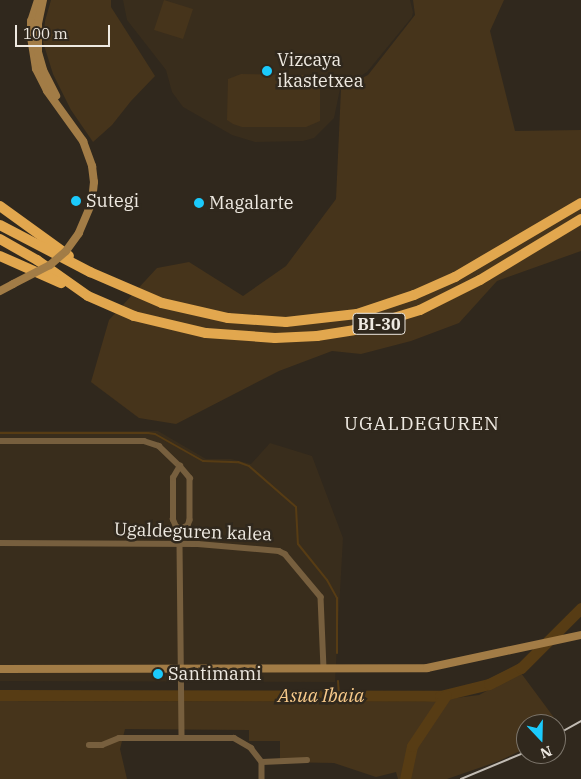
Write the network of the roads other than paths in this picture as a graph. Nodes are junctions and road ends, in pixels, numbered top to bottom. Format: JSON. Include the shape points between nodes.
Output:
{"nodes":[{"id":1,"x":38,"y":0,"type":"edge"},
{"id":2,"x":43,"y":0,"type":"edge"},
{"id":3,"x":64,"y":111,"type":"junction"},
{"id":4,"x":0,"y":202,"type":"edge"},
{"id":5,"x":581,"y":203,"type":"edge"},
{"id":6,"x":0,"y":206,"type":"edge"},
{"id":7,"x":9,"y":213,"type":"junction"},
{"id":8,"x":581,"y":218,"type":"edge"},
{"id":9,"x":0,"y":225,"type":"edge"},
{"id":10,"x":0,"y":239,"type":"edge"},
{"id":11,"x":0,"y":246,"type":"edge"},
{"id":12,"x":0,"y":256,"type":"edge"},
{"id":13,"x":90,"y":272,"type":"junction"},
{"id":14,"x":63,"y":278,"type":"junction"},
{"id":15,"x":0,"y":291,"type":"edge"},
{"id":16,"x":88,"y":296,"type":"junction"},
{"id":17,"x":0,"y":441,"type":"edge"},
{"id":18,"x":180,"y":466,"type":"junction"},
{"id":19,"x":181,"y":529,"type":"junction"},
{"id":20,"x":0,"y":543,"type":"edge"},
{"id":21,"x":180,"y":544,"type":"junction"},
{"id":22,"x":581,"y":635,"type":"edge"},
{"id":23,"x":181,"y":668,"type":"junction"},
{"id":24,"x":0,"y":669,"type":"edge"},
{"id":25,"x":324,"y":669,"type":"junction"},
{"id":26,"x":182,"y":738,"type":"junction"},
{"id":27,"x":89,"y":745,"type":"dead end"},
{"id":28,"x":307,"y":760,"type":"dead end"},
{"id":29,"x":262,"y":762,"type":"junction"},
{"id":30,"x":262,"y":779,"type":"edge"}],
"edges":[{"from":1,"to":3,"type":"street","via":[[31,21],[34,61],[47,91]]},
{"from":2,"to":3,"type":"street","via":[[38,24],[38,52]]},
{"from":3,"to":15,"type":"street","bridge":true,"via":[[83,141],[93,176],[92,202],[79,233],[66,251],[50,265]]},
{"from":4,"to":7,"type":"highway"},
{"from":5,"to":13,"type":"highway","number":"BI-30","via":[[439,284],[378,308],[328,319],[256,322],[201,313],[150,299]]},
{"from":6,"to":7,"type":"highway"},
{"from":7,"to":13,"type":"highway"},
{"from":8,"to":16,"type":"highway","number":"BI-30","via":[[451,296],[388,321],[332,334],[275,338],[213,334],[134,316]]},
{"from":9,"to":13,"type":"highway","number":"BI-30"},
{"from":10,"to":14,"type":"highway"},
{"from":11,"to":14,"type":"highway"},
{"from":12,"to":16,"type":"highway"},
{"from":14,"to":16,"type":"highway"},
{"from":17,"to":18,"type":"street","via":[[144,440],[159,446]]},
{"from":18,"to":19,"type":"street","via":[[173,478],[172,520]]},
{"from":18,"to":19,"type":"street","via":[[190,478],[189,524]]},
{"from":19,"to":21,"type":"street"},
{"from":20,"to":21,"type":"street","name":"Ugaldeguren kalea"},
{"from":21,"to":23,"type":"street"},
{"from":21,"to":25,"type":"street","name":"Ugaldeguren kalea","via":[[225,545],[285,554],[322,597]]},
{"from":22,"to":25,"type":"street","via":[[427,668]]},
{"from":23,"to":24,"type":"street"},
{"from":23,"to":25,"type":"street"},
{"from":23,"to":26,"type":"street"},
{"from":26,"to":27,"type":"street","via":[[120,738],[102,745]]},
{"from":26,"to":29,"type":"street","via":[[234,738],[251,748]]},
{"from":28,"to":29,"type":"street"},
{"from":29,"to":30,"type":"street"}]}
